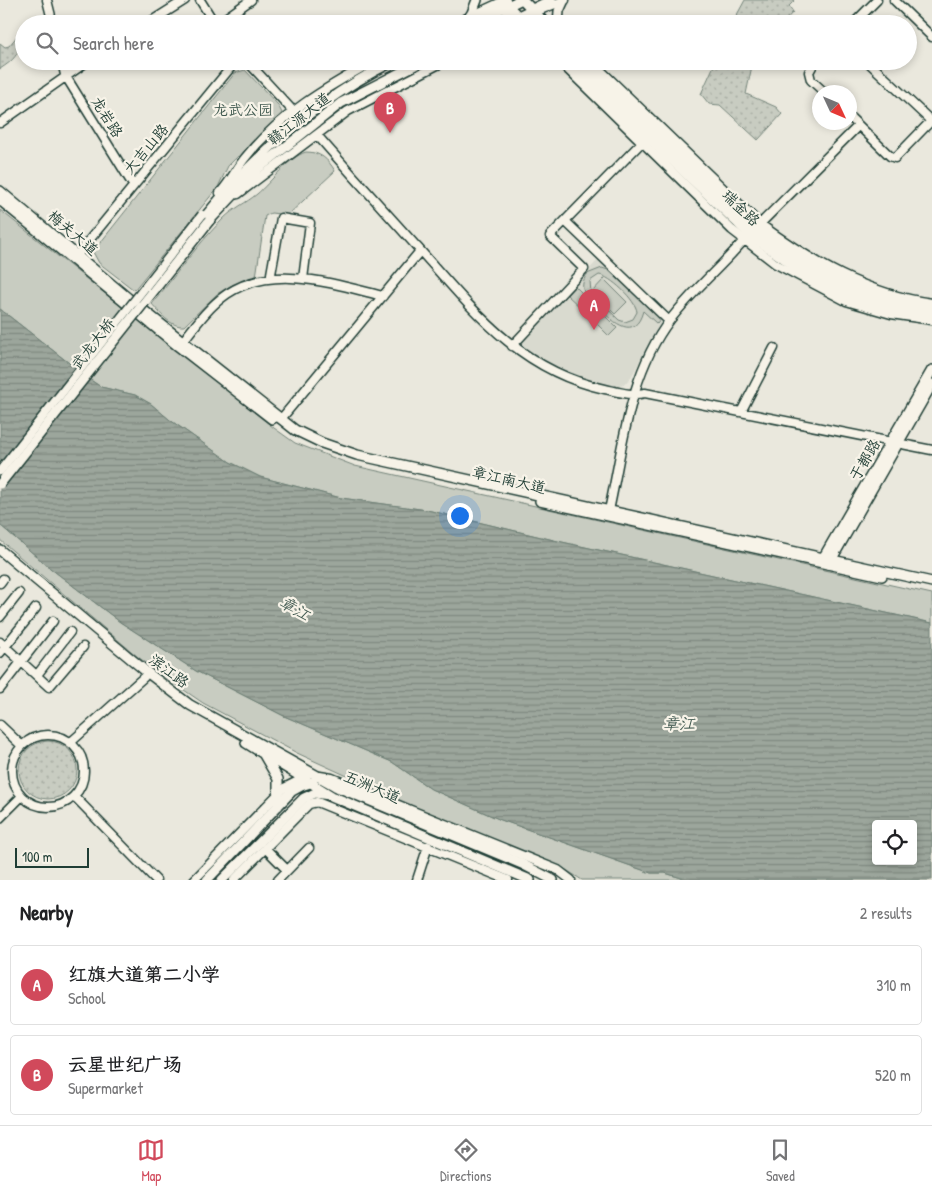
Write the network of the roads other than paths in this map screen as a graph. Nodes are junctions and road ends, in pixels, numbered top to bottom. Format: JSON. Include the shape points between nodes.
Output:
{"nodes":[{"id":1,"x":47,"y":0,"type":"edge"},
{"id":2,"x":185,"y":0,"type":"edge"},
{"id":3,"x":200,"y":0,"type":"edge"},
{"id":4,"x":251,"y":0,"type":"edge"},
{"id":5,"x":477,"y":0,"type":"edge"},
{"id":6,"x":521,"y":0,"type":"edge"},
{"id":7,"x":528,"y":0,"type":"edge"},
{"id":8,"x":551,"y":0,"type":"edge"},
{"id":9,"x":564,"y":0,"type":"edge"},
{"id":10,"x":877,"y":0,"type":"edge"},
{"id":11,"x":894,"y":0,"type":"edge"},
{"id":12,"x":502,"y":3,"type":"edge"},
{"id":13,"x":535,"y":10,"type":"junction"},
{"id":14,"x":50,"y":15,"type":"edge"},
{"id":15,"x":161,"y":15,"type":"edge"},
{"id":16,"x":210,"y":15,"type":"edge"},
{"id":17,"x":229,"y":15,"type":"edge"},
{"id":18,"x":471,"y":15,"type":"edge"},
{"id":19,"x":479,"y":15,"type":"edge"},
{"id":20,"x":513,"y":15,"type":"edge"},
{"id":21,"x":527,"y":15,"type":"edge"},
{"id":22,"x":539,"y":15,"type":"edge"},
{"id":23,"x":541,"y":15,"type":"edge"},
{"id":24,"x":559,"y":15,"type":"edge"},
{"id":25,"x":862,"y":15,"type":"edge"},
{"id":26,"x":909,"y":15,"type":"edge"},
{"id":27,"x":917,"y":22,"type":"edge"},
{"id":28,"x":932,"y":37,"type":"edge"},
{"id":29,"x":64,"y":70,"type":"edge"},
{"id":30,"x":74,"y":70,"type":"edge"},
{"id":31,"x":228,"y":70,"type":"edge"},
{"id":32,"x":255,"y":70,"type":"edge"},
{"id":33,"x":358,"y":70,"type":"edge"},
{"id":34,"x":378,"y":70,"type":"edge"},
{"id":35,"x":405,"y":70,"type":"edge"},
{"id":36,"x":428,"y":70,"type":"edge"},
{"id":37,"x":569,"y":70,"type":"edge"},
{"id":38,"x":577,"y":70,"type":"edge"},
{"id":39,"x":590,"y":70,"type":"edge"},
{"id":40,"x":599,"y":70,"type":"edge"},
{"id":41,"x":810,"y":70,"type":"edge"},
{"id":42,"x":877,"y":70,"type":"edge"},
{"id":43,"x":65,"y":76,"type":"junction"},
{"id":44,"x":816,"y":85,"type":"edge"},
{"id":45,"x":293,"y":111,"type":"junction"},
{"id":46,"x":932,"y":121,"type":"edge"},
{"id":47,"x":0,"y":123,"type":"edge"},
{"id":48,"x":858,"y":126,"type":"joint"},
{"id":49,"x":317,"y":135,"type":"junction"},
{"id":50,"x":645,"y":139,"type":"junction"},
{"id":51,"x":133,"y":184,"type":"junction"},
{"id":52,"x":0,"y":191,"type":"edge"},
{"id":53,"x":0,"y":200,"type":"edge"},
{"id":54,"x":206,"y":219,"type":"junction"},
{"id":55,"x":564,"y":221,"type":"junction"},
{"id":56,"x":752,"y":232,"type":"junction"},
{"id":57,"x":420,"y":251,"type":"junction"},
{"id":58,"x":77,"y":255,"type":"junction"},
{"id":59,"x":273,"y":278,"type":"junction"},
{"id":60,"x":302,"y":279,"type":"junction"},
{"id":61,"x":383,"y":296,"type":"junction"},
{"id":62,"x":127,"y":300,"type":"junction"},
{"id":63,"x":930,"y":313,"type":"edge"},
{"id":64,"x":670,"y":320,"type":"junction"},
{"id":65,"x":180,"y":344,"type":"junction"},
{"id":66,"x":512,"y":346,"type":"junction"},
{"id":67,"x":774,"y":348,"type":"dead end"},
{"id":68,"x":932,"y":370,"type":"edge"},
{"id":69,"x":932,"y":384,"type":"edge"},
{"id":70,"x":633,"y":396,"type":"junction"},
{"id":71,"x":741,"y":412,"type":"junction"},
{"id":72,"x":281,"y":419,"type":"junction"},
{"id":73,"x":895,"y":442,"type":"junction"},
{"id":74,"x":932,"y":450,"type":"edge"},
{"id":75,"x":0,"y":471,"type":"edge"},
{"id":76,"x":0,"y":476,"type":"edge"},
{"id":77,"x":0,"y":484,"type":"edge"},
{"id":78,"x":0,"y":489,"type":"edge"},
{"id":79,"x":609,"y":513,"type":"junction"},
{"id":80,"x":0,"y":550,"type":"edge"},
{"id":81,"x":0,"y":555,"type":"edge"},
{"id":82,"x":826,"y":561,"type":"junction"},
{"id":83,"x":932,"y":582,"type":"edge"},
{"id":84,"x":932,"y":587,"type":"edge"},
{"id":85,"x":19,"y":593,"type":"dead end"},
{"id":86,"x":36,"y":608,"type":"dead end"},
{"id":87,"x":0,"y":617,"type":"edge"},
{"id":88,"x":53,"y":621,"type":"dead end"},
{"id":89,"x":70,"y":632,"type":"dead end"},
{"id":90,"x":2,"y":647,"type":"edge"},
{"id":91,"x":83,"y":647,"type":"dead end"},
{"id":92,"x":22,"y":662,"type":"junction"},
{"id":93,"x":37,"y":676,"type":"junction"},
{"id":94,"x":144,"y":677,"type":"junction"},
{"id":95,"x":0,"y":690,"type":"edge"},
{"id":96,"x":0,"y":725,"type":"edge"},
{"id":97,"x":71,"y":742,"type":"junction"},
{"id":98,"x":22,"y":746,"type":"junction"},
{"id":99,"x":255,"y":747,"type":"junction"},
{"id":100,"x":312,"y":780,"type":"junction"},
{"id":101,"x":280,"y":793,"type":"junction"},
{"id":102,"x":22,"y":796,"type":"junction"},
{"id":103,"x":74,"y":796,"type":"junction"},
{"id":104,"x":305,"y":802,"type":"junction"},
{"id":105,"x":278,"y":806,"type":"junction"},
{"id":106,"x":0,"y":818,"type":"edge"},
{"id":107,"x":428,"y":846,"type":"junction"},
{"id":108,"x":265,"y":848,"type":"junction"},
{"id":109,"x":309,"y":848,"type":"dead end"},
{"id":110,"x":287,"y":870,"type":"junction"},
{"id":111,"x":156,"y":880,"type":"edge"},
{"id":112,"x":194,"y":880,"type":"edge"},
{"id":113,"x":207,"y":880,"type":"edge"},
{"id":114,"x":222,"y":880,"type":"edge"},
{"id":115,"x":234,"y":880,"type":"edge"},
{"id":116,"x":278,"y":880,"type":"edge"},
{"id":117,"x":417,"y":880,"type":"edge"},
{"id":118,"x":508,"y":880,"type":"edge"},
{"id":119,"x":530,"y":880,"type":"edge"},
{"id":120,"x":553,"y":880,"type":"edge"},
{"id":121,"x":571,"y":880,"type":"edge"}],
"edges":[{"from":1,"to":14,"type":"street"},
{"from":2,"to":15,"type":"street"},
{"from":3,"to":16,"type":"street"},
{"from":4,"to":17,"type":"street"},
{"from":5,"to":18,"type":"main road"},
{"from":6,"to":12,"type":"main road"},
{"from":6,"to":13,"type":"main road"},
{"from":7,"to":13,"type":"street"},
{"from":8,"to":13,"type":"main road"},
{"from":9,"to":13,"type":"street"},
{"from":9,"to":24,"type":"main road"},
{"from":10,"to":25,"type":"street"},
{"from":11,"to":26,"type":"street"},
{"from":12,"to":19,"type":"main road"},
{"from":12,"to":20,"type":"main road"},
{"from":13,"to":21,"type":"main road"},
{"from":13,"to":22,"type":"main road"},
{"from":13,"to":23,"type":"street"},
{"from":27,"to":28,"type":"street"},
{"from":29,"to":43,"type":"street","name":"龙岩路"},
{"from":30,"to":43,"type":"street"},
{"from":31,"to":51,"type":"street","name":"大吉山路"},
{"from":32,"to":45,"type":"street"},
{"from":33,"to":45,"type":"street"},
{"from":34,"to":54,"type":"main road","name":"赣江源大道","via":[[298,121],[254,161]]},
{"from":35,"to":54,"type":"main road","name":"赣江源大道","via":[[341,103],[259,168]]},
{"from":36,"to":49,"type":"street","via":[[348,111]]},
{"from":37,"to":50,"type":"street"},
{"from":38,"to":50,"type":"main road","name":"瑞金路"},
{"from":39,"to":56,"type":"main road","name":"瑞金路"},
{"from":40,"to":56,"type":"street"},
{"from":41,"to":44,"type":"street","via":[[811,80]]},
{"from":42,"to":46,"type":"street"},
{"from":43,"to":47,"type":"street"},
{"from":43,"to":51,"type":"street","name":"龙岩路"},
{"from":45,"to":54,"type":"street","via":[[244,158]]},
{"from":46,"to":48,"type":"street","via":[[895,158]]},
{"from":48,"to":56,"type":"street"},
{"from":49,"to":54,"type":"street"},
{"from":49,"to":57,"type":"street"},
{"from":50,"to":55,"type":"street"},
{"from":50,"to":56,"type":"main road","name":"瑞金路"},
{"from":51,"to":58,"type":"street","name":"大吉山路"},
{"from":52,"to":58,"type":"main road","name":"梅关大道"},
{"from":53,"to":62,"type":"main road","name":"梅关大道"},
{"from":54,"to":75,"type":"street","bridge":true},
{"from":54,"to":76,"type":"main road","name":"武龙大桥","bridge":true},
{"from":54,"to":77,"type":"main road","name":"武龙大桥","bridge":true},
{"from":54,"to":78,"type":"street","bridge":true},
{"from":55,"to":64,"type":"street"},
{"from":55,"to":66,"type":"street","via":[[550,236],[584,270]]},
{"from":56,"to":63,"type":"street","via":[[855,283]]},
{"from":56,"to":63,"type":"main road","name":"瑞金路","via":[[810,275],[850,295],[868,302]]},
{"from":56,"to":64,"type":"street"},
{"from":57,"to":61,"type":"street"},
{"from":57,"to":66,"type":"street"},
{"from":58,"to":62,"type":"main road","name":"梅关大道"},
{"from":59,"to":60,"type":"street"},
{"from":59,"to":60,"type":"street","via":[[270,274],[280,218],[310,223]]},
{"from":59,"to":65,"type":"street","via":[[248,284],[228,294],[199,320]]},
{"from":60,"to":61,"type":"street"},
{"from":61,"to":72,"type":"street"},
{"from":62,"to":65,"type":"main road","name":"章江南大道"},
{"from":64,"to":70,"type":"street","via":[[647,358]]},
{"from":65,"to":72,"type":"main road","name":"章江南大道"},
{"from":65,"to":79,"type":"main road","name":"章江南大道","via":[[293,435],[322,449],[355,460]]},
{"from":66,"to":70,"type":"street","via":[[560,376]]},
{"from":67,"to":71,"type":"street"},
{"from":68,"to":73,"type":"main road","name":"于都路"},
{"from":69,"to":73,"type":"main road","name":"于都路"},
{"from":70,"to":71,"type":"street","via":[[646,393]]},
{"from":70,"to":79,"type":"street"},
{"from":71,"to":73,"type":"street"},
{"from":72,"to":79,"type":"main road","name":"章江南大道","via":[[305,436],[357,455]]},
{"from":73,"to":74,"type":"street"},
{"from":73,"to":82,"type":"main road","name":"于都路"},
{"from":79,"to":82,"type":"main road","name":"章江南大道"},
{"from":80,"to":100,"type":"main road","name":"滨江路","via":[[148,674],[190,705],[298,764]]},
{"from":81,"to":94,"type":"main road","name":"滨江路"},
{"from":82,"to":83,"type":"main road","name":"章江南大道"},
{"from":82,"to":84,"type":"main road","name":"章江南大道"},
{"from":85,"to":87,"type":"street"},
{"from":86,"to":90,"type":"street"},
{"from":88,"to":92,"type":"street"},
{"from":89,"to":93,"type":"street"},
{"from":90,"to":92,"type":"street"},
{"from":91,"to":93,"type":"street","via":[[49,687]]},
{"from":92,"to":93,"type":"street"},
{"from":92,"to":95,"type":"street"},
{"from":94,"to":97,"type":"street"},
{"from":94,"to":99,"type":"main road","name":"滨江路","via":[[187,709]]},
{"from":96,"to":98,"type":"street"},
{"from":97,"to":98,"type":"street","via":[[51,735],[30,739]]},
{"from":97,"to":103,"type":"street","via":[[83,762],[84,774]]},
{"from":98,"to":102,"type":"street","via":[[12,765],[16,787]]},
{"from":99,"to":100,"type":"main road","name":"滨江路"},
{"from":99,"to":101,"type":"main road","via":[[273,766]]},
{"from":100,"to":101,"type":"street","via":[[289,785]]},
{"from":100,"to":104,"type":"main road"},
{"from":100,"to":105,"type":"main road","via":[[296,788]]},
{"from":100,"to":119,"type":"main road","name":"五洲大道","via":[[332,796]]},
{"from":100,"to":120,"type":"main road","name":"五洲大道","via":[[339,788]]},
{"from":100,"to":121,"type":"street","via":[[332,778],[558,870]]},
{"from":101,"to":105,"type":"main road"},
{"from":101,"to":112,"type":"street"},
{"from":102,"to":103,"type":"street","via":[[31,803],[54,806]]},
{"from":102,"to":106,"type":"street"},
{"from":103,"to":111,"type":"street"},
{"from":104,"to":107,"type":"street","via":[[320,802]]},
{"from":104,"to":108,"type":"street"},
{"from":104,"to":114,"type":"main road"},
{"from":105,"to":113,"type":"main road"},
{"from":107,"to":117,"type":"street"},
{"from":107,"to":118,"type":"street"},
{"from":108,"to":110,"type":"street"},
{"from":108,"to":115,"type":"street"},
{"from":109,"to":110,"type":"street"},
{"from":110,"to":116,"type":"street"}]}
